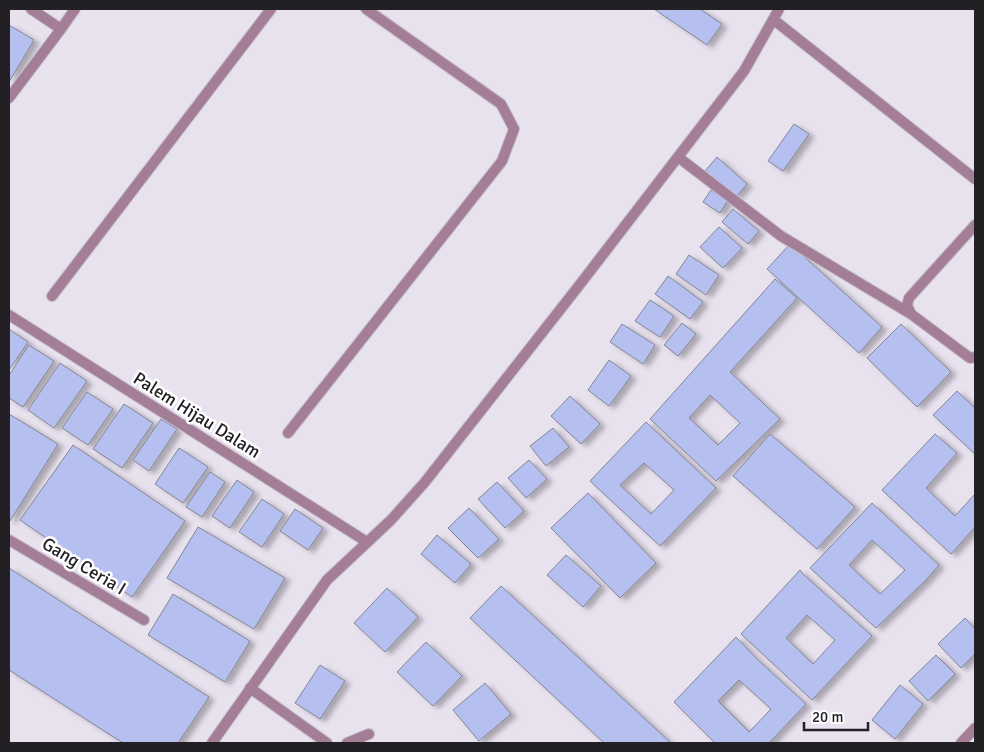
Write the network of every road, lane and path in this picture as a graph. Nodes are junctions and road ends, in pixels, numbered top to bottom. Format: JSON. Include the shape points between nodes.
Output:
{"nodes":[{"id":1,"x":31,"y":9,"type":"edge"},
{"id":2,"x":75,"y":9,"type":"edge"},
{"id":3,"x":271,"y":9,"type":"edge"},
{"id":4,"x":366,"y":9,"type":"edge"},
{"id":5,"x":779,"y":9,"type":"edge"},
{"id":6,"x":774,"y":20,"type":"junction"},
{"id":7,"x":61,"y":29,"type":"junction"},
{"id":8,"x":9,"y":98,"type":"edge"},
{"id":9,"x":678,"y":157,"type":"junction"},
{"id":10,"x":975,"y":179,"type":"edge"},
{"id":11,"x":975,"y":226,"type":"edge"},
{"id":12,"x":52,"y":296,"type":"dead end"},
{"id":13,"x":911,"y":314,"type":"junction"},
{"id":14,"x":9,"y":315,"type":"edge"},
{"id":15,"x":975,"y":357,"type":"edge"},
{"id":16,"x":288,"y":433,"type":"dead end"},
{"id":17,"x":9,"y":540,"type":"edge"},
{"id":18,"x":367,"y":542,"type":"junction"},
{"id":19,"x":144,"y":620,"type":"dead end"},
{"id":20,"x":250,"y":688,"type":"junction"},
{"id":21,"x":975,"y":728,"type":"edge"},
{"id":22,"x":370,"y":734,"type":"dead end"},
{"id":23,"x":212,"y":743,"type":"edge"},
{"id":24,"x":327,"y":743,"type":"edge"},
{"id":25,"x":348,"y":743,"type":"edge"},
{"id":26,"x":961,"y":743,"type":"edge"}],
"edges":[{"from":1,"to":7,"type":"street"},
{"from":2,"to":7,"type":"street"},
{"from":3,"to":12,"type":"street"},
{"from":4,"to":16,"type":"street","via":[[501,104],[514,129],[502,161]]},
{"from":5,"to":6,"type":"street"},
{"from":6,"to":9,"type":"street","via":[[744,71]]},
{"from":6,"to":10,"type":"street"},
{"from":7,"to":8,"type":"street"},
{"from":9,"to":13,"type":"street","via":[[781,236]]},
{"from":9,"to":18,"type":"street","via":[[425,482]]},
{"from":11,"to":13,"type":"street","via":[[909,298],[907,306]]},
{"from":13,"to":15,"type":"street","via":[[970,358]]},
{"from":14,"to":18,"type":"street","name":"Palem Hijau Dalam"},
{"from":17,"to":19,"type":"street","name":"Gang Ceria I"},
{"from":18,"to":20,"type":"street","via":[[327,580]]},
{"from":20,"to":23,"type":"street"},
{"from":20,"to":24,"type":"street"},
{"from":21,"to":26,"type":"street"},
{"from":22,"to":25,"type":"street"}]}
